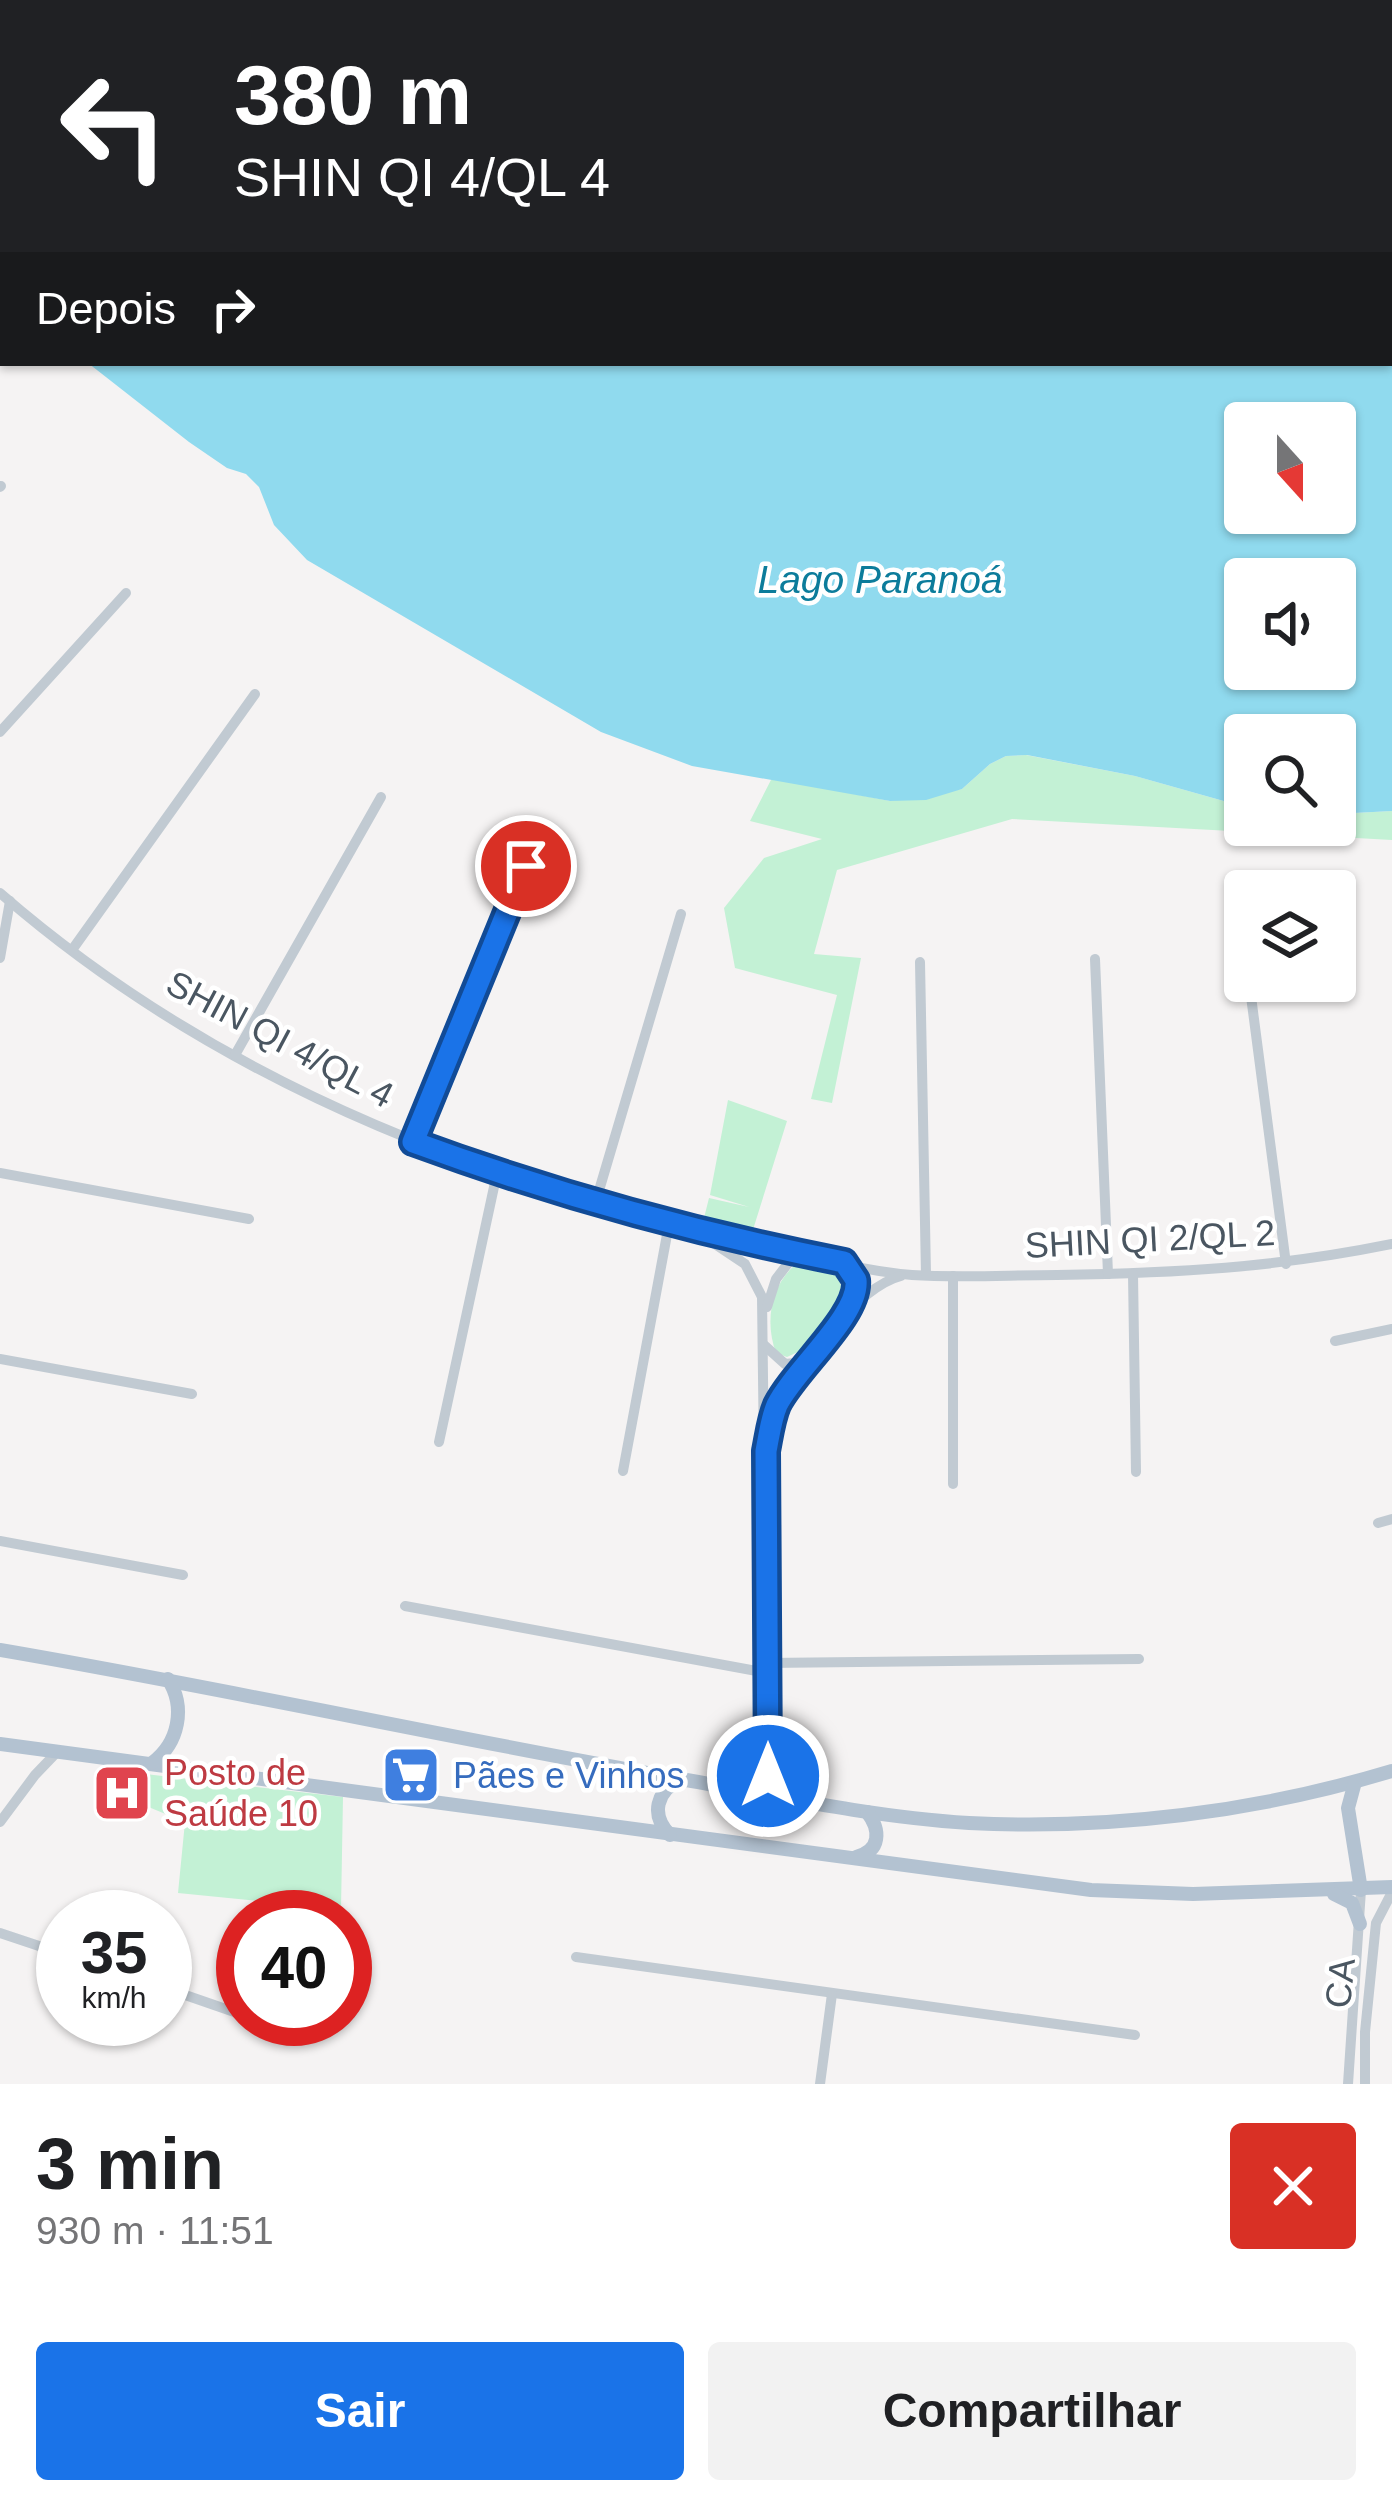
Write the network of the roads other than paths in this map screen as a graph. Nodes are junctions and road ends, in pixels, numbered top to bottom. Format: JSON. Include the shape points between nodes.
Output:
{"nodes":[{"id":1,"x":126,"y":593,"type":"dead end"},
{"id":2,"x":255,"y":694,"type":"dead end"},
{"id":3,"x":0,"y":732,"type":"edge"},
{"id":4,"x":381,"y":797,"type":"dead end"},
{"id":5,"x":526,"y":866,"type":"dead end"},
{"id":6,"x":5,"y":897,"type":"edge"},
{"id":7,"x":681,"y":914,"type":"dead end"},
{"id":8,"x":72,"y":950,"type":"junction"},
{"id":9,"x":0,"y":958,"type":"edge"},
{"id":10,"x":1095,"y":959,"type":"dead end"},
{"id":11,"x":920,"y":962,"type":"dead end"},
{"id":12,"x":1252,"y":1002,"type":"edge"},
{"id":13,"x":235,"y":1055,"type":"junction"},
{"id":14,"x":413,"y":1142,"type":"junction"},
{"id":15,"x":0,"y":1173,"type":"edge"},
{"id":16,"x":497,"y":1173,"type":"junction"},
{"id":17,"x":596,"y":1204,"type":"junction"},
{"id":18,"x":249,"y":1219,"type":"dead end"},
{"id":19,"x":669,"y":1224,"type":"junction"},
{"id":20,"x":695,"y":1232,"type":"junction"},
{"id":21,"x":1392,"y":1244,"type":"edge"},
{"id":22,"x":796,"y":1253,"type":"junction"},
{"id":23,"x":844,"y":1262,"type":"junction"},
{"id":24,"x":1286,"y":1264,"type":"junction"},
{"id":25,"x":909,"y":1274,"type":"junction"},
{"id":26,"x":1108,"y":1274,"type":"junction"},
{"id":27,"x":1133,"y":1274,"type":"junction"},
{"id":28,"x":926,"y":1275,"type":"junction"},
{"id":29,"x":952,"y":1276,"type":"junction"},
{"id":30,"x":850,"y":1310,"type":"junction"},
{"id":31,"x":764,"y":1318,"type":"junction"},
{"id":32,"x":1392,"y":1329,"type":"edge"},
{"id":33,"x":1335,"y":1341,"type":"dead end"},
{"id":34,"x":764,"y":1345,"type":"junction"},
{"id":35,"x":0,"y":1358,"type":"edge"},
{"id":36,"x":805,"y":1362,"type":"junction"},
{"id":37,"x":192,"y":1394,"type":"dead end"},
{"id":38,"x":439,"y":1442,"type":"dead end"},
{"id":39,"x":766,"y":1451,"type":"junction"},
{"id":40,"x":622,"y":1471,"type":"dead end"},
{"id":41,"x":1136,"y":1472,"type":"dead end"},
{"id":42,"x":952,"y":1484,"type":"dead end"},
{"id":43,"x":1392,"y":1520,"type":"edge"},
{"id":44,"x":1378,"y":1523,"type":"dead end"},
{"id":45,"x":0,"y":1541,"type":"edge"},
{"id":46,"x":183,"y":1575,"type":"dead end"},
{"id":47,"x":405,"y":1606,"type":"dead end"},
{"id":48,"x":0,"y":1650,"type":"edge"},
{"id":49,"x":1139,"y":1659,"type":"dead end"},
{"id":50,"x":767,"y":1668,"type":"junction"},
{"id":51,"x":168,"y":1679,"type":"junction"},
{"id":52,"x":0,"y":1744,"type":"edge"},
{"id":53,"x":34,"y":1748,"type":"junction"},
{"id":54,"x":58,"y":1751,"type":"junction"},
{"id":55,"x":152,"y":1763,"type":"junction"},
{"id":56,"x":1392,"y":1772,"type":"edge"},
{"id":57,"x":35,"y":1774,"type":"junction"},
{"id":58,"x":768,"y":1776,"type":"junction"},
{"id":59,"x":681,"y":1779,"type":"junction"},
{"id":60,"x":1355,"y":1782,"type":"junction"},
{"id":61,"x":752,"y":1793,"type":"junction"},
{"id":62,"x":783,"y":1798,"type":"junction"},
{"id":63,"x":867,"y":1812,"type":"junction"},
{"id":64,"x":0,"y":1822,"type":"edge"},
{"id":65,"x":670,"y":1835,"type":"junction"},
{"id":66,"x":856,"y":1857,"type":"junction"},
{"id":67,"x":1392,"y":1889,"type":"edge"},
{"id":68,"x":1360,"y":1890,"type":"junction"},
{"id":69,"x":1329,"y":1892,"type":"junction"},
{"id":70,"x":1360,"y":1924,"type":"junction"},
{"id":71,"x":0,"y":1933,"type":"edge"},
{"id":72,"x":36,"y":1945,"type":"edge"},
{"id":73,"x":576,"y":1957,"type":"dead end"},
{"id":74,"x":832,"y":1994,"type":"junction"},
{"id":75,"x":1136,"y":2035,"type":"dead end"},
{"id":76,"x":820,"y":2084,"type":"edge"},
{"id":77,"x":1348,"y":2084,"type":"edge"},
{"id":78,"x":1365,"y":2084,"type":"edge"}],
"edges":[{"from":1,"to":3,"type":"street"},
{"from":2,"to":8,"type":"street"},
{"from":4,"to":13,"type":"street"},
{"from":5,"to":14,"type":"street"},
{"from":6,"to":8,"type":"street","name":"SHIN QI 4/QL 4"},
{"from":6,"to":9,"type":"street"},
{"from":7,"to":17,"type":"street"},
{"from":8,"to":13,"type":"street","name":"SHIN QI 4/QL 4"},
{"from":10,"to":26,"type":"street"},
{"from":11,"to":28,"type":"street"},
{"from":12,"to":24,"type":"street"},
{"from":13,"to":14,"type":"street","name":"SHIN QI 4/QL 4"},
{"from":14,"to":16,"type":"street","name":"SHIN QI 4/QL 4"},
{"from":15,"to":18,"type":"street"},
{"from":16,"to":17,"type":"street","name":"SHIN QI 4/QL 4"},
{"from":16,"to":38,"type":"street"},
{"from":17,"to":19,"type":"street","name":"SHIN QI 4/QL 4"},
{"from":19,"to":20,"type":"street","name":"SHIN QI 4/QL 4"},
{"from":19,"to":40,"type":"street"},
{"from":20,"to":22,"type":"street","name":"SHIN QI 4/QL 4"},
{"from":20,"to":31,"type":"street","name":"SHIN QI 4/QL 4","via":[[746,1264]]},
{"from":21,"to":24,"type":"street","name":"SHIN QI 2/QL 2"},
{"from":22,"to":23,"type":"street","name":"SHIN QI 4/QL 4"},
{"from":22,"to":31,"type":"street","via":[[771,1290]]},
{"from":23,"to":25,"type":"street","name":"SHIN QI 2/QL 2"},
{"from":23,"to":30,"type":"street","via":[[856,1280]]},
{"from":24,"to":27,"type":"street","name":"SHIN QI 2/QL 2"},
{"from":25,"to":28,"type":"street","name":"SHIN QI 2/QL 2"},
{"from":25,"to":30,"type":"street","via":[[880,1282]]},
{"from":26,"to":27,"type":"street","name":"SHIN QI 2/QL 2"},
{"from":26,"to":29,"type":"street","name":"SHIN QI 2/QL 2"},
{"from":27,"to":41,"type":"street"},
{"from":28,"to":29,"type":"street","name":"SHIN QI 2/QL 2"},
{"from":29,"to":42,"type":"street"},
{"from":30,"to":36,"type":"street","name":"SHIN QI 4/QL 4"},
{"from":31,"to":34,"type":"street","name":"SHIN QI 4/QL 4"},
{"from":32,"to":33,"type":"street"},
{"from":34,"to":36,"type":"street","via":[[785,1364]]},
{"from":34,"to":39,"type":"street","name":"SHIN QI 4/QL 4"},
{"from":35,"to":37,"type":"street"},
{"from":36,"to":39,"type":"street","name":"SHIN QI 4/QL 4","via":[[777,1406]]},
{"from":39,"to":50,"type":"street","name":"SHIN QI 4/QL 4"},
{"from":43,"to":44,"type":"street"},
{"from":45,"to":46,"type":"street"},
{"from":47,"to":50,"type":"street"},
{"from":48,"to":51,"type":"main road"},
{"from":49,"to":50,"type":"street"},
{"from":50,"to":58,"type":"street","name":"SHIN QI 4/QL 4"},
{"from":51,"to":55,"type":"main road","via":[[177,1720],[169,1746]]},
{"from":51,"to":59,"type":"main road"},
{"from":52,"to":53,"type":"main road"},
{"from":53,"to":54,"type":"main road"},
{"from":53,"to":57,"type":"street"},
{"from":54,"to":55,"type":"main road"},
{"from":54,"to":57,"type":"street"},
{"from":55,"to":65,"type":"main road"},
{"from":56,"to":60,"type":"main road"},
{"from":57,"to":64,"type":"street"},
{"from":58,"to":61,"type":"street"},
{"from":58,"to":62,"type":"street"},
{"from":59,"to":61,"type":"main road"},
{"from":59,"to":65,"type":"main road","via":[[657,1804]]},
{"from":60,"to":63,"type":"main road","via":[[1093,1824]]},
{"from":60,"to":68,"type":"main road","via":[[1348,1808]]},
{"from":61,"to":62,"type":"main road"},
{"from":62,"to":63,"type":"main road"},
{"from":63,"to":66,"type":"main road","via":[[878,1840]]},
{"from":65,"to":66,"type":"main road"},
{"from":66,"to":69,"type":"main road","via":[[1091,1890]]},
{"from":67,"to":68,"type":"main road"},
{"from":67,"to":78,"type":"street","name":"CA","via":[[1376,1924]]},
{"from":68,"to":69,"type":"main road"},
{"from":68,"to":70,"type":"street","name":"CA"},
{"from":69,"to":70,"type":"main road","via":[[1352,1903]]},
{"from":70,"to":77,"type":"street","name":"CA"},
{"from":71,"to":72,"type":"street"},
{"from":73,"to":74,"type":"street"},
{"from":74,"to":75,"type":"street"},
{"from":74,"to":76,"type":"street"}]}
